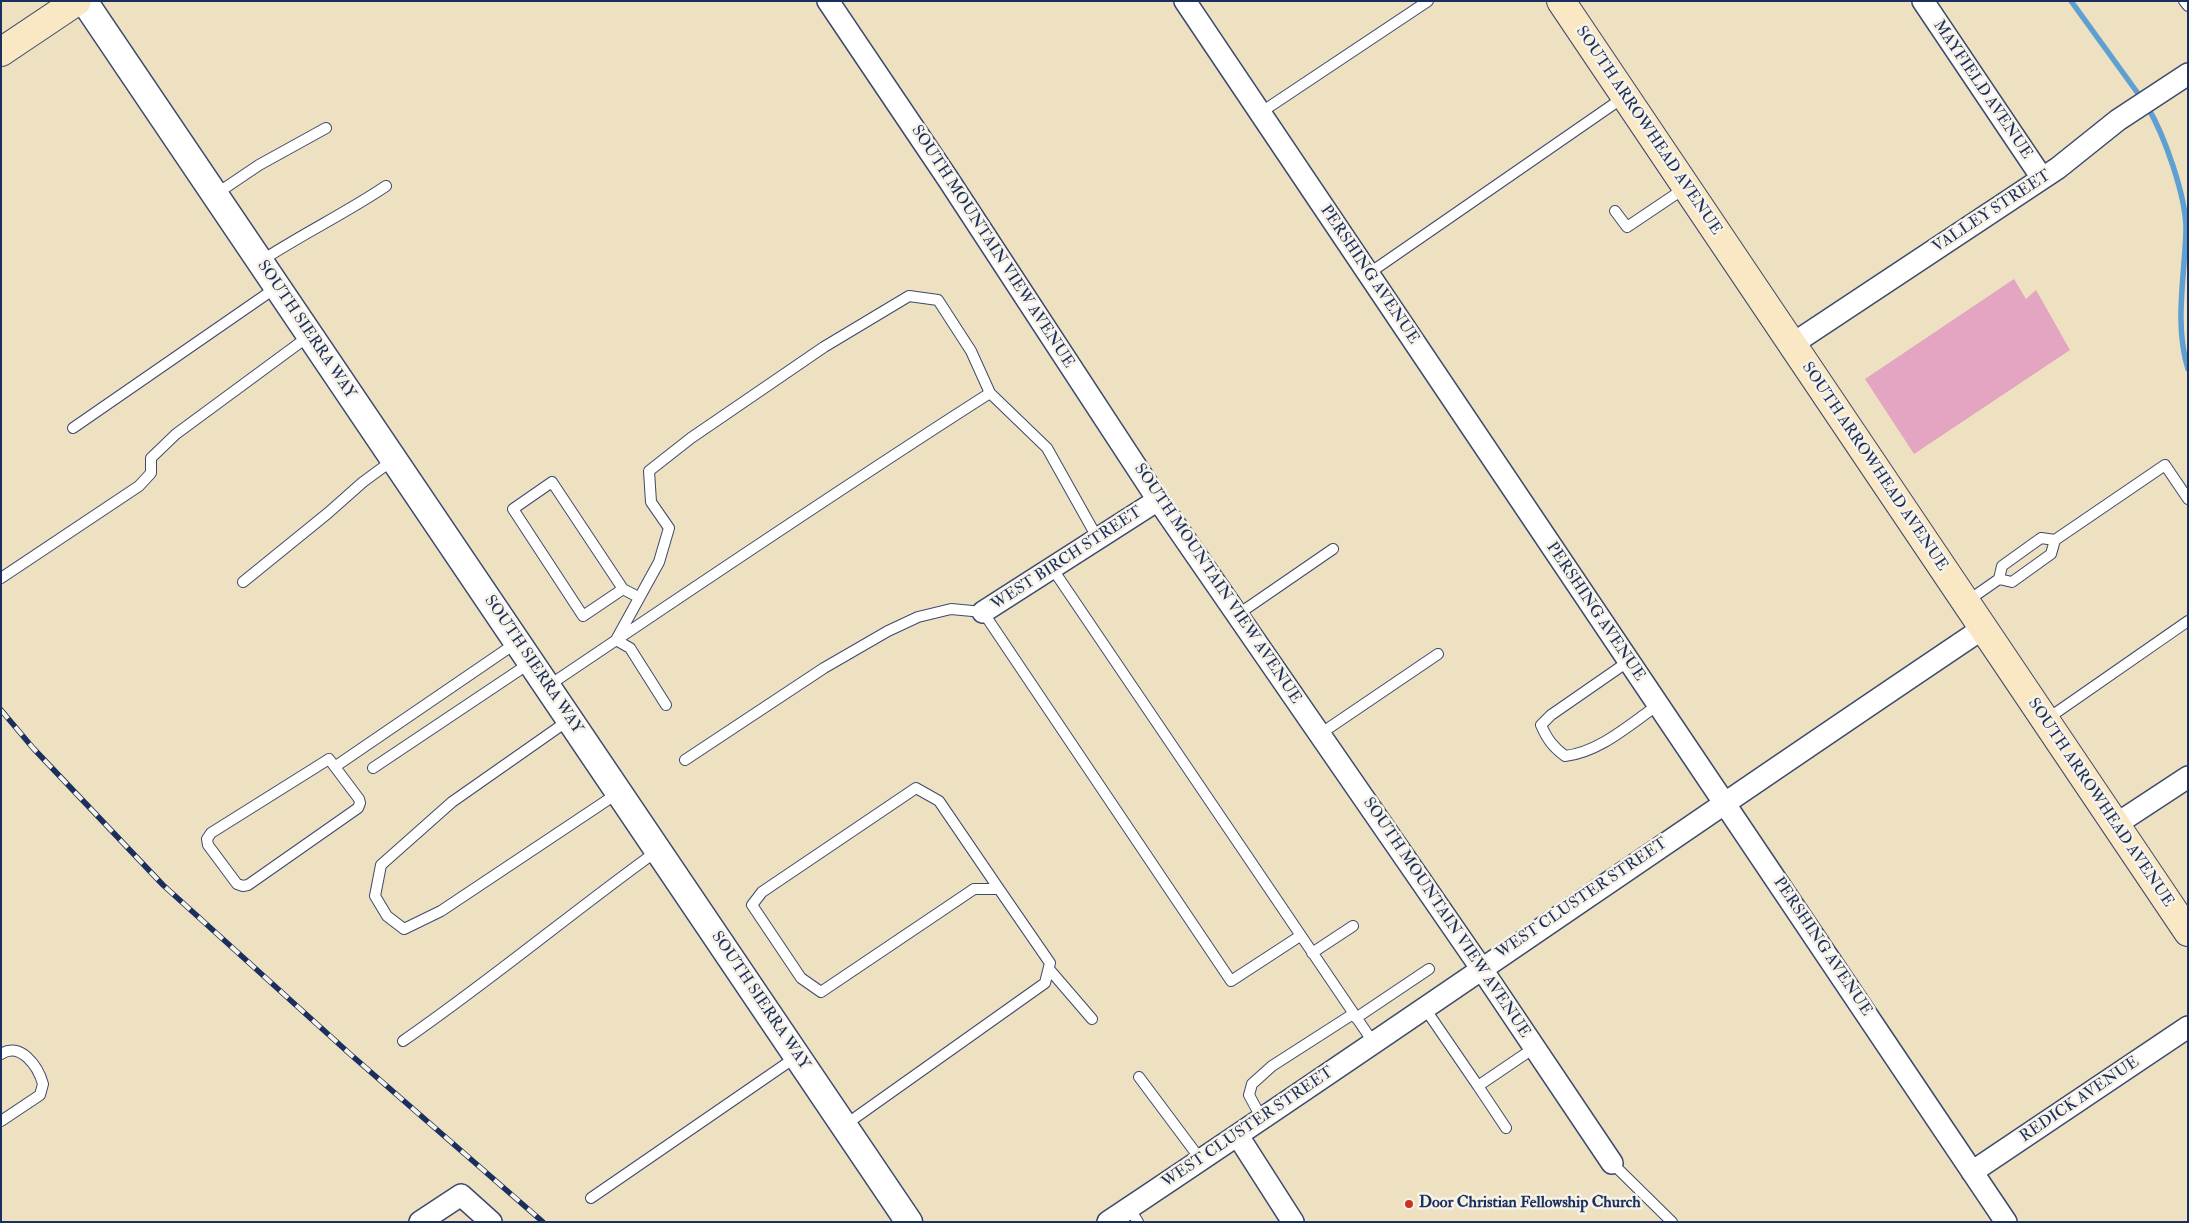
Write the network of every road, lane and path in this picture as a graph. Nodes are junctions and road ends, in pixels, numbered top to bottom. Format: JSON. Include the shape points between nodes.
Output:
{"nodes":[{"id":1,"x":77,"y":1,"type":"edge"},
{"id":2,"x":84,"y":1,"type":"edge"},
{"id":3,"x":828,"y":1,"type":"edge"},
{"id":4,"x":1185,"y":1,"type":"edge"},
{"id":5,"x":1428,"y":1,"type":"edge"},
{"id":6,"x":1561,"y":1,"type":"edge"},
{"id":7,"x":1923,"y":1,"type":"edge"},
{"id":8,"x":2184,"y":1,"type":"edge"},
{"id":9,"x":2188,"y":6,"type":"edge"},
{"id":10,"x":1,"y":52,"type":"edge"},
{"id":11,"x":2180,"y":79,"type":"edge"},
{"id":12,"x":1625,"y":96,"type":"junction"},
{"id":13,"x":1260,"y":112,"type":"junction"},
{"id":14,"x":326,"y":128,"type":"dead end"},
{"id":15,"x":2042,"y":178,"type":"junction"},
{"id":16,"x":386,"y":186,"type":"dead end"},
{"id":17,"x":1685,"y":187,"type":"junction"},
{"id":18,"x":215,"y":194,"type":"junction"},
{"id":19,"x":1615,"y":211,"type":"dead end"},
{"id":20,"x":260,"y":261,"type":"junction"},
{"id":21,"x":1368,"y":274,"type":"junction"},
{"id":22,"x":277,"y":287,"type":"junction"},
{"id":23,"x":310,"y":335,"type":"junction"},
{"id":24,"x":1792,"y":345,"type":"junction"},
{"id":25,"x":990,"y":393,"type":"junction"},
{"id":26,"x":72,"y":428,"type":"dead end"},
{"id":27,"x":394,"y":460,"type":"junction"},
{"id":28,"x":2188,"y":498,"type":"edge"},
{"id":29,"x":1158,"y":500,"type":"junction"},
{"id":30,"x":1098,"y":539,"type":"junction"},
{"id":31,"x":2055,"y":540,"type":"junction"},
{"id":32,"x":1333,"y":549,"type":"dead end"},
{"id":33,"x":1052,"y":568,"type":"junction"},
{"id":34,"x":1,"y":578,"type":"edge"},
{"id":35,"x":1999,"y":579,"type":"junction"},
{"id":36,"x":243,"y":582,"type":"dead end"},
{"id":37,"x":623,"y":589,"type":"junction"},
{"id":38,"x":638,"y":596,"type":"junction"},
{"id":39,"x":1965,"y":603,"type":"junction"},
{"id":40,"x":983,"y":612,"type":"junction"},
{"id":41,"x":1237,"y":615,"type":"junction"},
{"id":42,"x":2188,"y":621,"type":"edge"},
{"id":43,"x":1982,"y":629,"type":"junction"},
{"id":44,"x":616,"y":640,"type":"junction"},
{"id":45,"x":524,"y":652,"type":"junction"},
{"id":46,"x":1438,"y":654,"type":"dead end"},
{"id":47,"x":1629,"y":661,"type":"junction"},
{"id":48,"x":547,"y":686,"type":"junction"},
{"id":49,"x":666,"y":705,"type":"dead end"},
{"id":50,"x":1658,"y":705,"type":"junction"},
{"id":51,"x":570,"y":720,"type":"junction"},
{"id":52,"x":2045,"y":721,"type":"junction"},
{"id":53,"x":1320,"y":734,"type":"junction"},
{"id":54,"x":685,"y":760,"type":"dead end"},
{"id":55,"x":336,"y":766,"type":"junction"},
{"id":56,"x":373,"y":768,"type":"dead end"},
{"id":57,"x":2188,"y":776,"type":"edge"},
{"id":58,"x":619,"y":792,"type":"junction"},
{"id":59,"x":1724,"y":802,"type":"junction"},
{"id":60,"x":2115,"y":825,"type":"junction"},
{"id":61,"x":658,"y":850,"type":"junction"},
{"id":62,"x":999,"y":889,"type":"junction"},
{"id":63,"x":1353,"y":926,"type":"dead end"},
{"id":64,"x":2188,"y":932,"type":"edge"},
{"id":65,"x":1300,"y":936,"type":"junction"},
{"id":66,"x":1312,"y":953,"type":"junction"},
{"id":67,"x":1481,"y":968,"type":"junction"},
{"id":68,"x":1048,"y":969,"type":"junction"},
{"id":69,"x":1430,"y":969,"type":"dead end"},
{"id":70,"x":1424,"y":1007,"type":"junction"},
{"id":71,"x":1354,"y":1016,"type":"junction"},
{"id":72,"x":1092,"y":1019,"type":"dead end"},
{"id":73,"x":2188,"y":1027,"type":"edge"},
{"id":74,"x":403,"y":1041,"type":"dead end"},
{"id":75,"x":1373,"y":1042,"type":"junction"},
{"id":76,"x":1534,"y":1048,"type":"junction"},
{"id":77,"x":1,"y":1054,"type":"edge"},
{"id":78,"x":797,"y":1056,"type":"junction"},
{"id":79,"x":1139,"y":1077,"type":"dead end"},
{"id":80,"x":1478,"y":1086,"type":"junction"},
{"id":81,"x":1262,"y":1119,"type":"junction"},
{"id":82,"x":1,"y":1121,"type":"edge"},
{"id":83,"x":844,"y":1125,"type":"junction"},
{"id":84,"x":1506,"y":1128,"type":"dead end"},
{"id":85,"x":1238,"y":1136,"type":"junction"},
{"id":86,"x":1201,"y":1160,"type":"junction"},
{"id":87,"x":1612,"y":1162,"type":"joint"},
{"id":88,"x":1972,"y":1172,"type":"junction"},
{"id":89,"x":591,"y":1198,"type":"dead end"},
{"id":90,"x":1134,"y":1215,"type":"edge"},
{"id":91,"x":420,"y":1222,"type":"edge"},
{"id":92,"x":491,"y":1222,"type":"edge"},
{"id":93,"x":909,"y":1222,"type":"edge"},
{"id":94,"x":1108,"y":1222,"type":"edge"},
{"id":95,"x":1293,"y":1222,"type":"edge"},
{"id":96,"x":1672,"y":1222,"type":"edge"},
{"id":97,"x":2006,"y":1222,"type":"edge"}],
"edges":[{"from":1,"to":10,"type":"main road"},
{"from":2,"to":18,"type":"street","name":"SOUTH SIERRA WAY"},
{"from":3,"to":29,"type":"street","name":"SOUTH MOUNTAIN VIEW AVENUE"},
{"from":4,"to":13,"type":"street","name":"PERSHING AVENUE"},
{"from":5,"to":13,"type":"lane"},
{"from":6,"to":12,"type":"main road","name":"SOUTH ARROWHEAD AVENUE"},
{"from":7,"to":15,"type":"street","name":"MAYFIELD AVENUE"},
{"from":8,"to":9,"type":"lane"},
{"from":11,"to":15,"type":"street","name":"VALLEY STREET","via":[[2118,120]]},
{"from":12,"to":17,"type":"main road","name":"SOUTH ARROWHEAD AVENUE"},
{"from":12,"to":21,"type":"lane"},
{"from":13,"to":21,"type":"street","name":"PERSHING AVENUE"},
{"from":14,"to":18,"type":"lane"},
{"from":15,"to":24,"type":"street","name":"VALLEY STREET"},
{"from":16,"to":20,"type":"lane"},
{"from":17,"to":19,"type":"lane","via":[[1627,227]]},
{"from":17,"to":24,"type":"main road","name":"SOUTH ARROWHEAD AVENUE"},
{"from":18,"to":20,"type":"street","name":"SOUTH SIERRA WAY"},
{"from":20,"to":22,"type":"street","name":"SOUTH SIERRA WAY"},
{"from":21,"to":47,"type":"street","name":"PERSHING AVENUE"},
{"from":22,"to":23,"type":"street","name":"SOUTH SIERRA WAY"},
{"from":22,"to":26,"type":"lane"},
{"from":23,"to":27,"type":"street","name":"SOUTH SIERRA WAY"},
{"from":23,"to":34,"type":"lane","via":[[176,434],[151,458],[151,473],[139,486]]},
{"from":24,"to":39,"type":"main road","name":"SOUTH ARROWHEAD AVENUE"},
{"from":25,"to":30,"type":"lane","via":[[1046,448]]},
{"from":25,"to":38,"type":"lane","via":[[971,351],[938,300],[909,296],[824,346],[649,471],[651,502],[669,528],[659,562]]},
{"from":25,"to":44,"type":"lane"},
{"from":27,"to":36,"type":"lane"},
{"from":27,"to":45,"type":"street","name":"SOUTH SIERRA WAY"},
{"from":28,"to":31,"type":"lane","via":[[2166,465]]},
{"from":29,"to":30,"type":"street","name":"WEST BIRCH STREET"},
{"from":29,"to":41,"type":"street","name":"SOUTH MOUNTAIN VIEW AVENUE"},
{"from":30,"to":33,"type":"street","name":"WEST BIRCH STREET"},
{"from":31,"to":35,"type":"lane","via":[[2041,538],[2002,566]]},
{"from":31,"to":35,"type":"lane","via":[[2051,554],[2012,582]]},
{"from":32,"to":41,"type":"lane"},
{"from":33,"to":40,"type":"street","name":"WEST BIRCH STREET"},
{"from":33,"to":65,"type":"lane"},
{"from":35,"to":39,"type":"lane"},
{"from":37,"to":37,"type":"lane","via":[[552,482],[513,509],[583,616]]},
{"from":37,"to":38,"type":"lane"},
{"from":38,"to":44,"type":"lane"},
{"from":39,"to":43,"type":"main road","name":"SOUTH ARROWHEAD AVENUE"},
{"from":40,"to":54,"type":"lane","name":"WEST BIRCH STREET","via":[[951,610],[918,617],[888,631],[824,668]]},
{"from":40,"to":65,"type":"lane","via":[[1231,981]]},
{"from":41,"to":53,"type":"street","name":"SOUTH MOUNTAIN VIEW AVENUE"},
{"from":42,"to":52,"type":"lane"},
{"from":43,"to":52,"type":"main road","name":"SOUTH ARROWHEAD AVENUE"},
{"from":43,"to":59,"type":"street","name":"WEST CLUSTER STREET"},
{"from":44,"to":48,"type":"lane"},
{"from":44,"to":49,"type":"lane","via":[[630,648]]},
{"from":45,"to":48,"type":"street","name":"SOUTH SIERRA WAY"},
{"from":45,"to":55,"type":"lane"},
{"from":45,"to":56,"type":"lane"},
{"from":46,"to":53,"type":"lane"},
{"from":47,"to":50,"type":"street","name":"PERSHING AVENUE"},
{"from":47,"to":50,"type":"lane","via":[[1551,716],[1542,725],[1546,737],[1565,756],[1576,755],[1597,746]]},
{"from":48,"to":51,"type":"street","name":"SOUTH SIERRA WAY"},
{"from":50,"to":59,"type":"street","name":"PERSHING AVENUE"},
{"from":51,"to":58,"type":"street","name":"SOUTH SIERRA WAY"},
{"from":51,"to":58,"type":"lane","via":[[452,802],[381,864],[375,896],[387,916],[404,929],[441,911]]},
{"from":52,"to":60,"type":"main road","name":"SOUTH ARROWHEAD AVENUE"},
{"from":53,"to":67,"type":"street","name":"SOUTH MOUNTAIN VIEW AVENUE"},
{"from":55,"to":55,"type":"lane","via":[[359,799],[358,808],[248,885],[237,884],[208,845],[210,833],[326,760],[332,760]]},
{"from":57,"to":60,"type":"street"},
{"from":58,"to":61,"type":"street","name":"SOUTH SIERRA WAY"},
{"from":59,"to":67,"type":"street","name":"WEST CLUSTER STREET"},
{"from":59,"to":88,"type":"street","name":"PERSHING AVENUE"},
{"from":60,"to":64,"type":"main road","name":"SOUTH ARROWHEAD AVENUE"},
{"from":61,"to":74,"type":"lane"},
{"from":61,"to":78,"type":"street","name":"SOUTH SIERRA WAY"},
{"from":62,"to":62,"type":"lane","via":[[974,889],[821,992],[801,978],[752,905],[762,892],[916,788],[938,800]]},
{"from":62,"to":68,"type":"lane","via":[[1050,963]]},
{"from":63,"to":66,"type":"lane"},
{"from":65,"to":66,"type":"lane"},
{"from":66,"to":71,"type":"lane"},
{"from":67,"to":70,"type":"street","name":"WEST CLUSTER STREET"},
{"from":67,"to":76,"type":"street","name":"SOUTH MOUNTAIN VIEW AVENUE"},
{"from":68,"to":72,"type":"lane"},
{"from":68,"to":83,"type":"lane","via":[[1045,984]]},
{"from":69,"to":71,"type":"lane"},
{"from":70,"to":75,"type":"street","name":"WEST CLUSTER STREET"},
{"from":70,"to":80,"type":"lane"},
{"from":71,"to":75,"type":"lane"},
{"from":71,"to":81,"type":"lane","via":[[1272,1066],[1252,1084],[1249,1095]]},
{"from":73,"to":88,"type":"street","name":"REDICK AVENUE"},
{"from":75,"to":81,"type":"street","name":"WEST CLUSTER STREET"},
{"from":76,"to":80,"type":"lane"},
{"from":76,"to":87,"type":"street","name":"SOUTH MOUNTAIN VIEW AVENUE"},
{"from":77,"to":82,"type":"lane","via":[[14,1048],[23,1053],[43,1084],[40,1095]]},
{"from":78,"to":83,"type":"street","name":"SOUTH SIERRA WAY"},
{"from":78,"to":89,"type":"lane"},
{"from":79,"to":86,"type":"lane"},
{"from":80,"to":84,"type":"lane"},
{"from":81,"to":85,"type":"street","name":"WEST CLUSTER STREET"},
{"from":83,"to":93,"type":"street","name":"SOUTH SIERRA WAY"},
{"from":85,"to":86,"type":"street","name":"WEST CLUSTER STREET"},
{"from":85,"to":95,"type":"street"},
{"from":86,"to":90,"type":"street","name":"WEST CLUSTER STREET"},
{"from":87,"to":96,"type":"lane"},
{"from":88,"to":97,"type":"street","name":"PERSHING AVENUE"},
{"from":90,"to":94,"type":"street","name":"WEST CLUSTER STREET"},
{"from":91,"to":92,"type":"street","via":[[460,1195]]}]}
